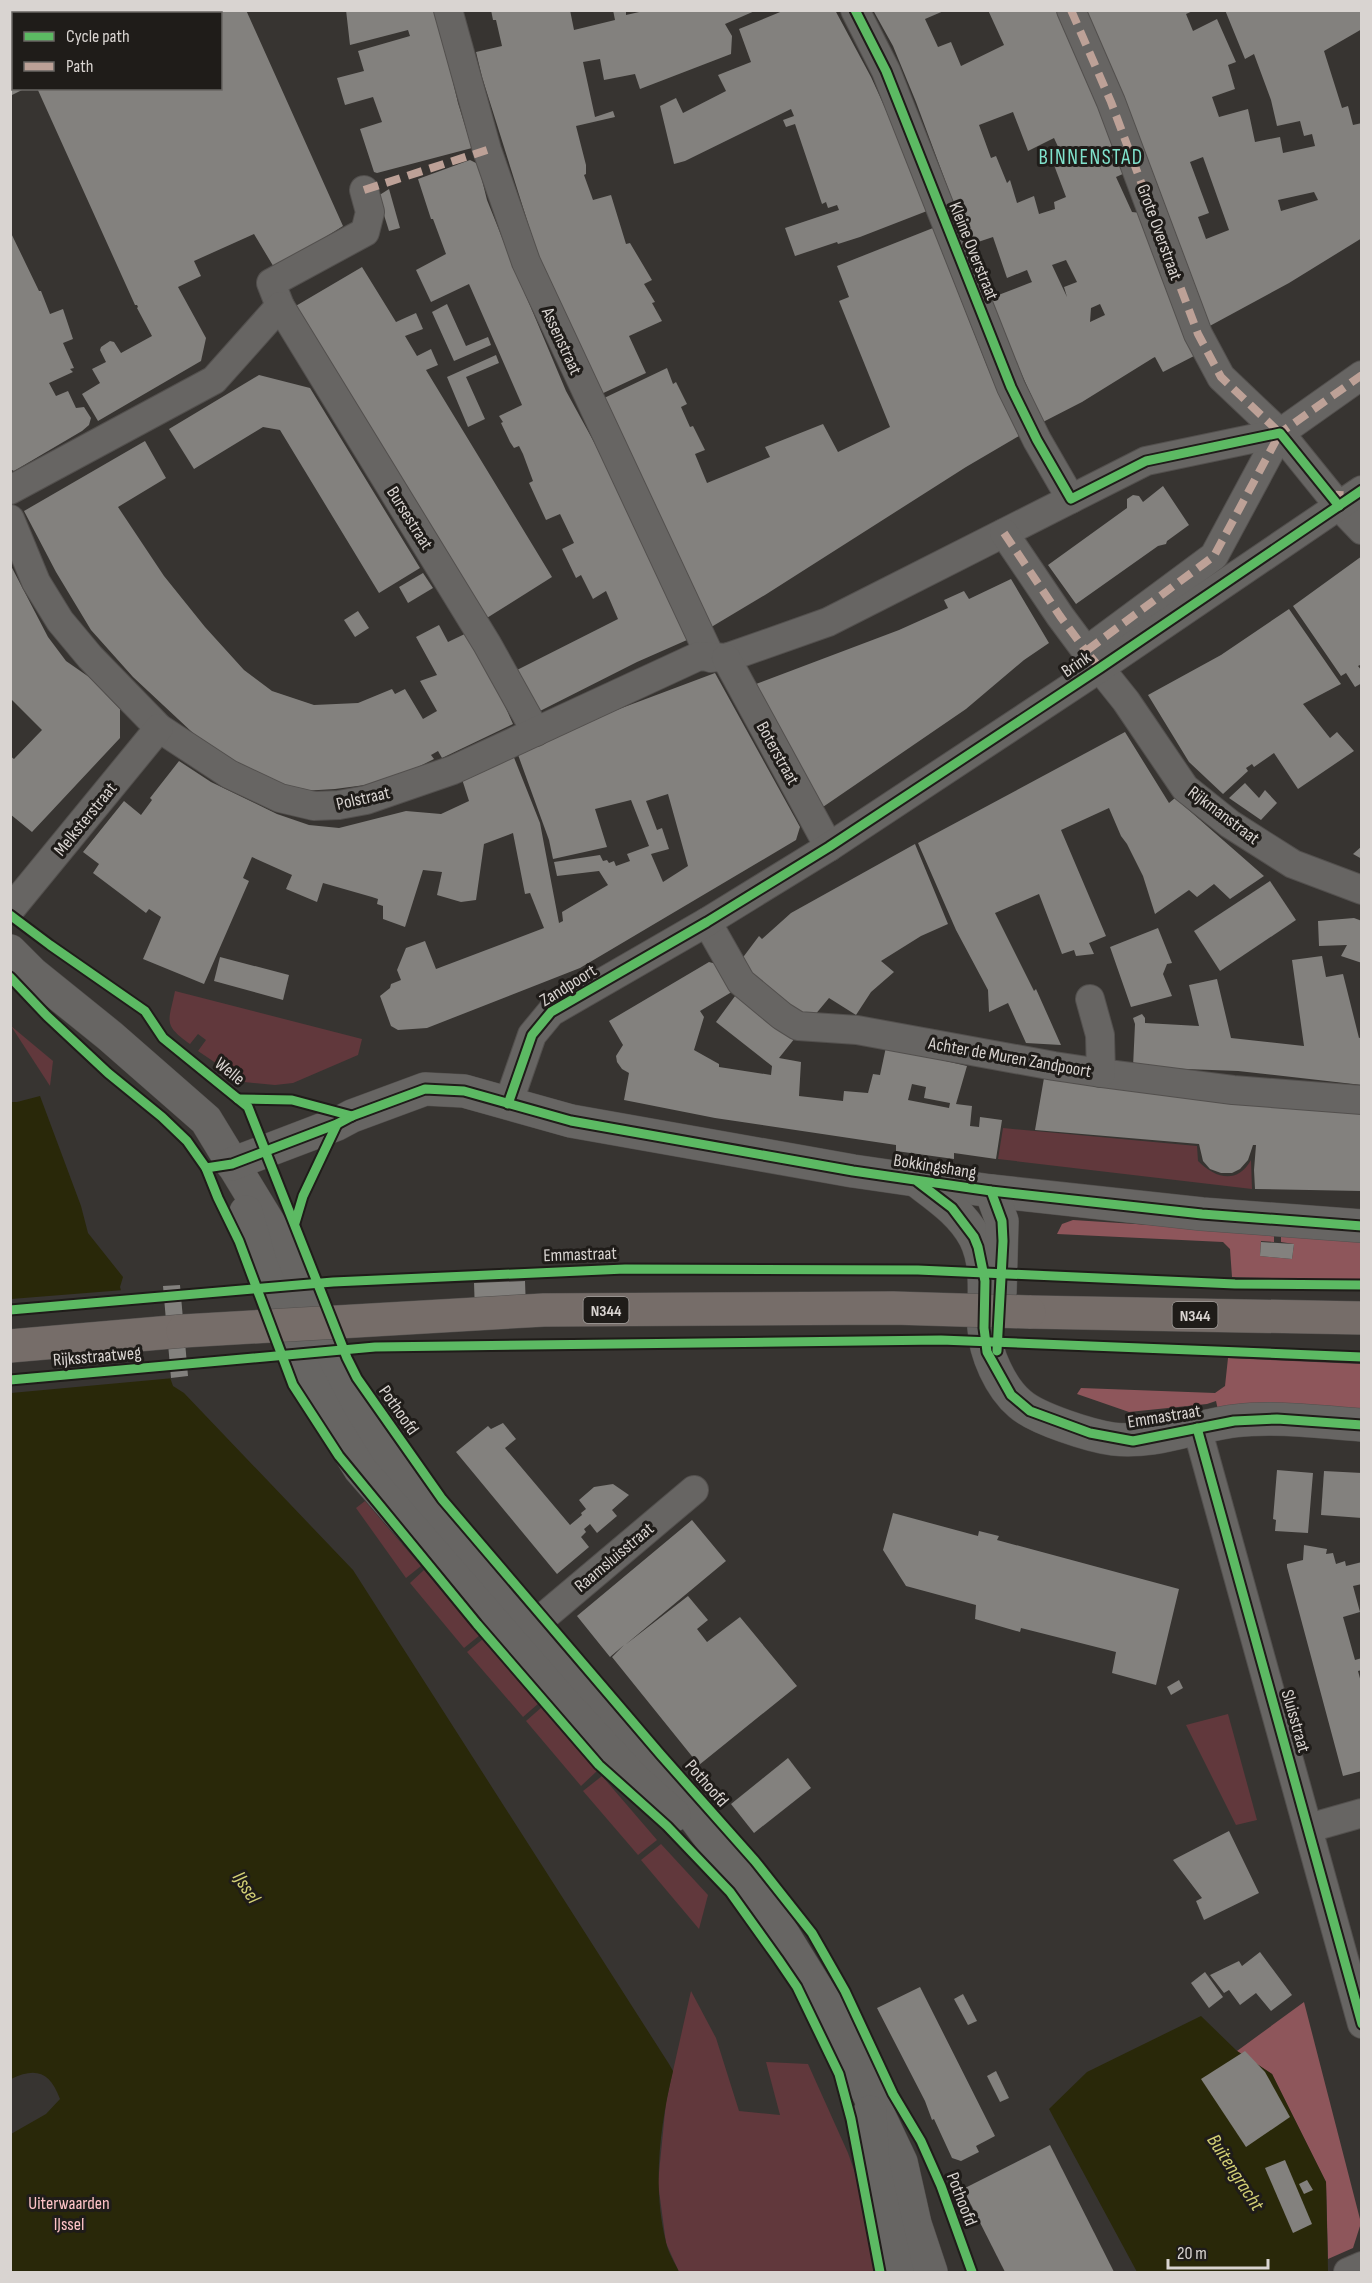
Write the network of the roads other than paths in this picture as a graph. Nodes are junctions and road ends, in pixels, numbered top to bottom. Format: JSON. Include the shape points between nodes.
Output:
{"nodes":[{"id":1,"x":448,"y":10,"type":"edge"},
{"id":2,"x":855,"y":10,"type":"edge"},
{"id":3,"x":1071,"y":10,"type":"edge"},
{"id":4,"x":364,"y":190,"type":"dead end"},
{"id":5,"x":280,"y":306,"type":"junction"},
{"id":6,"x":1362,"y":375,"type":"edge"},
{"id":7,"x":1280,"y":433,"type":"junction"},
{"id":8,"x":10,"y":490,"type":"edge"},
{"id":9,"x":1347,"y":493,"type":"edge"},
{"id":10,"x":1071,"y":499,"type":"junction"},
{"id":11,"x":10,"y":519,"type":"edge"},
{"id":12,"x":1362,"y":530,"type":"edge"},
{"id":13,"x":1004,"y":533,"type":"junction"},
{"id":14,"x":718,"y":658,"type":"junction"},
{"id":15,"x":1093,"y":659,"type":"junction"},
{"id":16,"x":159,"y":728,"type":"junction"},
{"id":17,"x":536,"y":732,"type":"junction"},
{"id":18,"x":830,"y":847,"type":"junction"},
{"id":19,"x":1362,"y":890,"type":"edge"},
{"id":20,"x":10,"y":910,"type":"edge"},
{"id":21,"x":707,"y":922,"type":"junction"},
{"id":22,"x":10,"y":951,"type":"edge"},
{"id":23,"x":1090,"y":999,"type":"dead end"},
{"id":24,"x":1101,"y":1073,"type":"junction"},
{"id":25,"x":1362,"y":1100,"type":"edge"},
{"id":26,"x":508,"y":1104,"type":"junction"},
{"id":27,"x":232,"y":1164,"type":"junction"},
{"id":28,"x":915,"y":1180,"type":"junction"},
{"id":29,"x":991,"y":1191,"type":"junction"},
{"id":30,"x":1362,"y":1226,"type":"edge"},
{"id":31,"x":1362,"y":1318,"type":"edge"},
{"id":32,"x":10,"y":1346,"type":"edge"},
{"id":33,"x":315,"y":1367,"type":"junction"},
{"id":34,"x":996,"y":1368,"type":"junction"},
{"id":35,"x":1362,"y":1425,"type":"edge"},
{"id":36,"x":1197,"y":1428,"type":"junction"},
{"id":37,"x":694,"y":1490,"type":"dead end"},
{"id":38,"x":534,"y":1625,"type":"junction"},
{"id":39,"x":1362,"y":1813,"type":"edge"},
{"id":40,"x":1309,"y":1828,"type":"junction"},
{"id":41,"x":731,"y":1866,"type":"junction"},
{"id":42,"x":1362,"y":2024,"type":"edge"},
{"id":43,"x":868,"y":2095,"type":"junction"},
{"id":44,"x":1362,"y":2266,"type":"edge"},
{"id":45,"x":897,"y":2272,"type":"edge"},
{"id":46,"x":931,"y":2272,"type":"edge"},
{"id":47,"x":1348,"y":2272,"type":"edge"}],
"edges":[{"from":1,"to":14,"type":"street","name":"Assenstraat","via":[[487,150],[526,262]]},
{"from":2,"to":10,"type":"street","name":"Kleine Overstraat","via":[[886,72],[1011,387]]},
{"from":3,"to":7,"type":"street","name":"Grote Overstraat","via":[[1111,102],[1198,334],[1221,377]]},
{"from":4,"to":5,"type":"street","name":"Bursestraat","via":[[370,212],[365,232],[271,283]]},
{"from":5,"to":8,"type":"street","via":[[214,380]]},
{"from":5,"to":17,"type":"street","name":"Bursestraat","via":[[487,644]]},
{"from":6,"to":7,"type":"street","name":"Brink"},
{"from":7,"to":9,"type":"street"},
{"from":7,"to":10,"type":"street","name":"Brink","via":[[1146,461]]},
{"from":7,"to":15,"type":"street","name":"Brink","via":[[1214,556]]},
{"from":9,"to":12,"type":"street"},
{"from":9,"to":15,"type":"street","name":"Brink"},
{"from":10,"to":13,"type":"street","name":"Brink"},
{"from":11,"to":16,"type":"street","name":"Polstraat","via":[[36,582],[60,621]]},
{"from":13,"to":14,"type":"street","name":"Brink","via":[[828,622]]},
{"from":13,"to":15,"type":"street","name":"Brink"},
{"from":14,"to":17,"type":"street","name":"Polstraat","via":[[699,656]]},
{"from":14,"to":18,"type":"street","name":"Boterstraat"},
{"from":15,"to":18,"type":"street","name":"Brink"},
{"from":15,"to":19,"type":"street","name":"Rijkmanstraat","via":[[1185,788],[1230,824],[1293,864]]},
{"from":16,"to":17,"type":"street","name":"Polstraat","via":[[229,774],[280,798],[314,806],[339,806],[379,796],[453,770]]},
{"from":16,"to":20,"type":"street","name":"Melksterstraat"},
{"from":18,"to":21,"type":"street","name":"Zandpoort"},
{"from":21,"to":24,"type":"street","name":"Achter de Muren Zandpoort","via":[[741,982],[798,1026],[857,1030]]},
{"from":21,"to":26,"type":"street","name":"Zandpoort","via":[[551,1012],[532,1035]]},
{"from":22,"to":27,"type":"street","via":[[206,1119]]},
{"from":23,"to":24,"type":"street","via":[[1100,1035]]},
{"from":24,"to":25,"type":"street","name":"Achter de Muren Zandpoort","via":[[1233,1090]]},
{"from":26,"to":27,"type":"street","via":[[464,1091],[425,1089]]},
{"from":26,"to":28,"type":"street","name":"Bokkingshang","via":[[571,1121]]},
{"from":27,"to":33,"type":"street","via":[[261,1265]]},
{"from":28,"to":29,"type":"street","name":"Bokkingshang"},
{"from":28,"to":34,"type":"street","name":"Emmastraat","via":[[952,1208],[974,1237],[985,1281],[987,1352]]},
{"from":29,"to":30,"type":"street","name":"Bokkingshang","via":[[1202,1214]]},
{"from":29,"to":34,"type":"street","via":[[1002,1221],[1003,1241]]},
{"from":31,"to":32,"type":"main road","name":"Rijksstraatweg","number":"N344","bridge":true,"via":[[893,1308],[544,1310],[183,1330]]},
{"from":33,"to":38,"type":"street","name":"Pothoofd"},
{"from":33,"to":41,"type":"street","name":"Pothoofd","via":[[331,1422],[360,1468],[633,1778]]},
{"from":34,"to":36,"type":"street","name":"Emmastraat","via":[[1021,1405],[1090,1433],[1133,1441]]},
{"from":35,"to":36,"type":"street","name":"Emmastraat","via":[[1277,1419]]},
{"from":36,"to":40,"type":"street","name":"Sluisstraat"},
{"from":37,"to":38,"type":"street","name":"Raamsluisstraat"},
{"from":38,"to":41,"type":"street","name":"Pothoofd","via":[[673,1788]]},
{"from":39,"to":40,"type":"street"},
{"from":40,"to":42,"type":"street","name":"Sluisstraat"},
{"from":41,"to":43,"type":"street","name":"Pothoofd","via":[[778,1926],[820,1994]]},
{"from":43,"to":45,"type":"street","name":"Pothoofd","via":[[873,2165]]},
{"from":43,"to":46,"type":"street","name":"Pothoofd","via":[[901,2162]]},
{"from":44,"to":47,"type":"street"}]}
